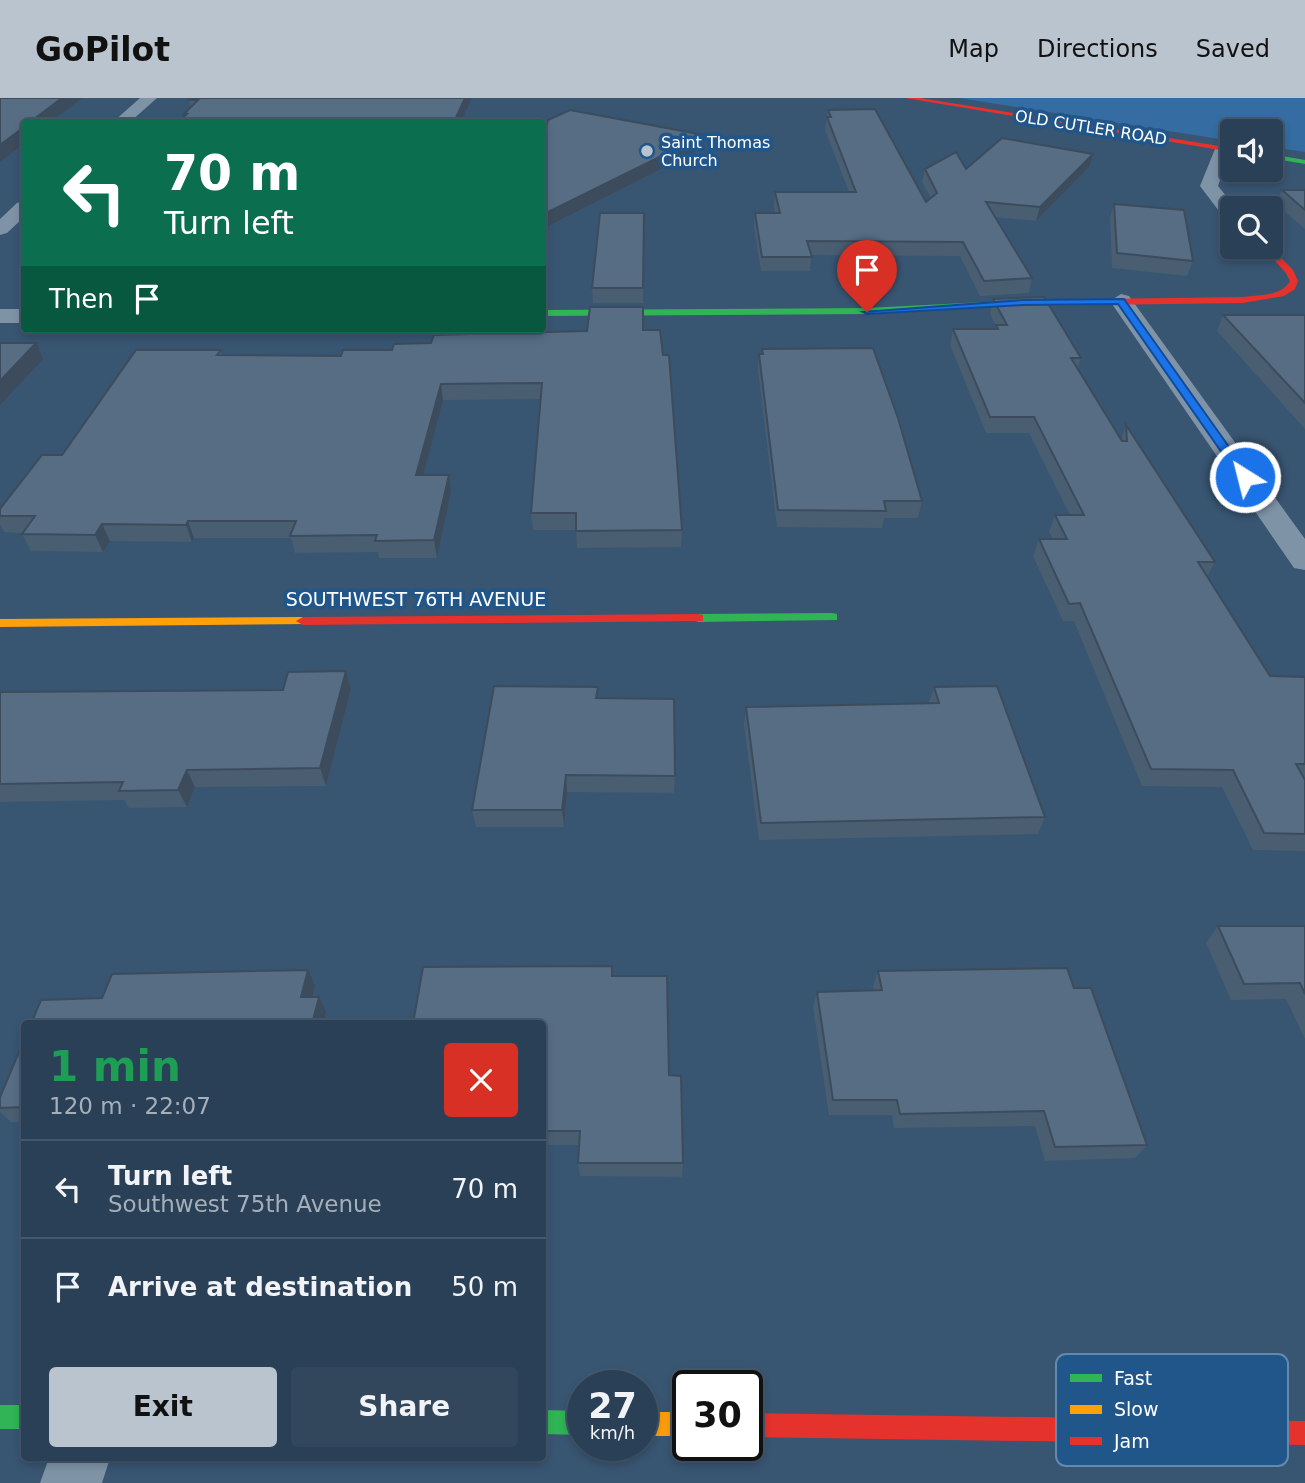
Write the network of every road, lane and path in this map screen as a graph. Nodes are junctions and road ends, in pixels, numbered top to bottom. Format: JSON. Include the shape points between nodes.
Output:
{"nodes":[{"id":1,"x":149,"y":98,"type":"edge"},
{"id":2,"x":908,"y":98,"type":"edge"},
{"id":3,"x":124,"y":119,"type":"edge"},
{"id":4,"x":1220,"y":148,"type":"edge"},
{"id":5,"x":1283,"y":158,"type":"edge"},
{"id":6,"x":1305,"y":162,"type":"edge"},
{"id":7,"x":1220,"y":165,"type":"edge"},
{"id":8,"x":1220,"y":202,"type":"edge"},
{"id":9,"x":21,"y":210,"type":"edge"},
{"id":10,"x":0,"y":229,"type":"edge"},
{"id":11,"x":1277,"y":259,"type":"edge"},
{"id":12,"x":1121,"y":301,"type":"junction"},
{"id":13,"x":546,"y":313,"type":"edge"},
{"id":14,"x":0,"y":316,"type":"edge"},
{"id":15,"x":21,"y":316,"type":"edge"},
{"id":16,"x":1305,"y":561,"type":"edge"},
{"id":17,"x":832,"y":617,"type":"dead end"},
{"id":18,"x":0,"y":623,"type":"edge"},
{"id":19,"x":0,"y":1417,"type":"edge"},
{"id":20,"x":21,"y":1417,"type":"edge"},
{"id":21,"x":546,"y":1422,"type":"edge"},
{"id":22,"x":567,"y":1423,"type":"edge"},
{"id":23,"x":763,"y":1425,"type":"edge"},
{"id":24,"x":1056,"y":1429,"type":"edge"},
{"id":25,"x":78,"y":1461,"type":"edge"},
{"id":26,"x":71,"y":1483,"type":"edge"}],
"edges":[{"from":1,"to":3,"type":"street"},
{"from":2,"to":4,"type":"street","name":"OLD CUTLER ROAD"},
{"from":5,"to":6,"type":"street"},
{"from":7,"to":8,"type":"street","via":[[1209,186]]},
{"from":9,"to":10,"type":"street"},
{"from":11,"to":12,"type":"street","via":[[1294,281],[1281,294],[1243,300]]},
{"from":12,"to":13,"type":"street","via":[[867,312]]},
{"from":12,"to":16,"type":"street"},
{"from":14,"to":15,"type":"street"},
{"from":17,"to":18,"type":"street","name":"SOUTHWEST 76TH AVENUE"},
{"from":19,"to":20,"type":"street"},
{"from":21,"to":22,"type":"street"},
{"from":23,"to":24,"type":"street"},
{"from":25,"to":26,"type":"street"}]}
